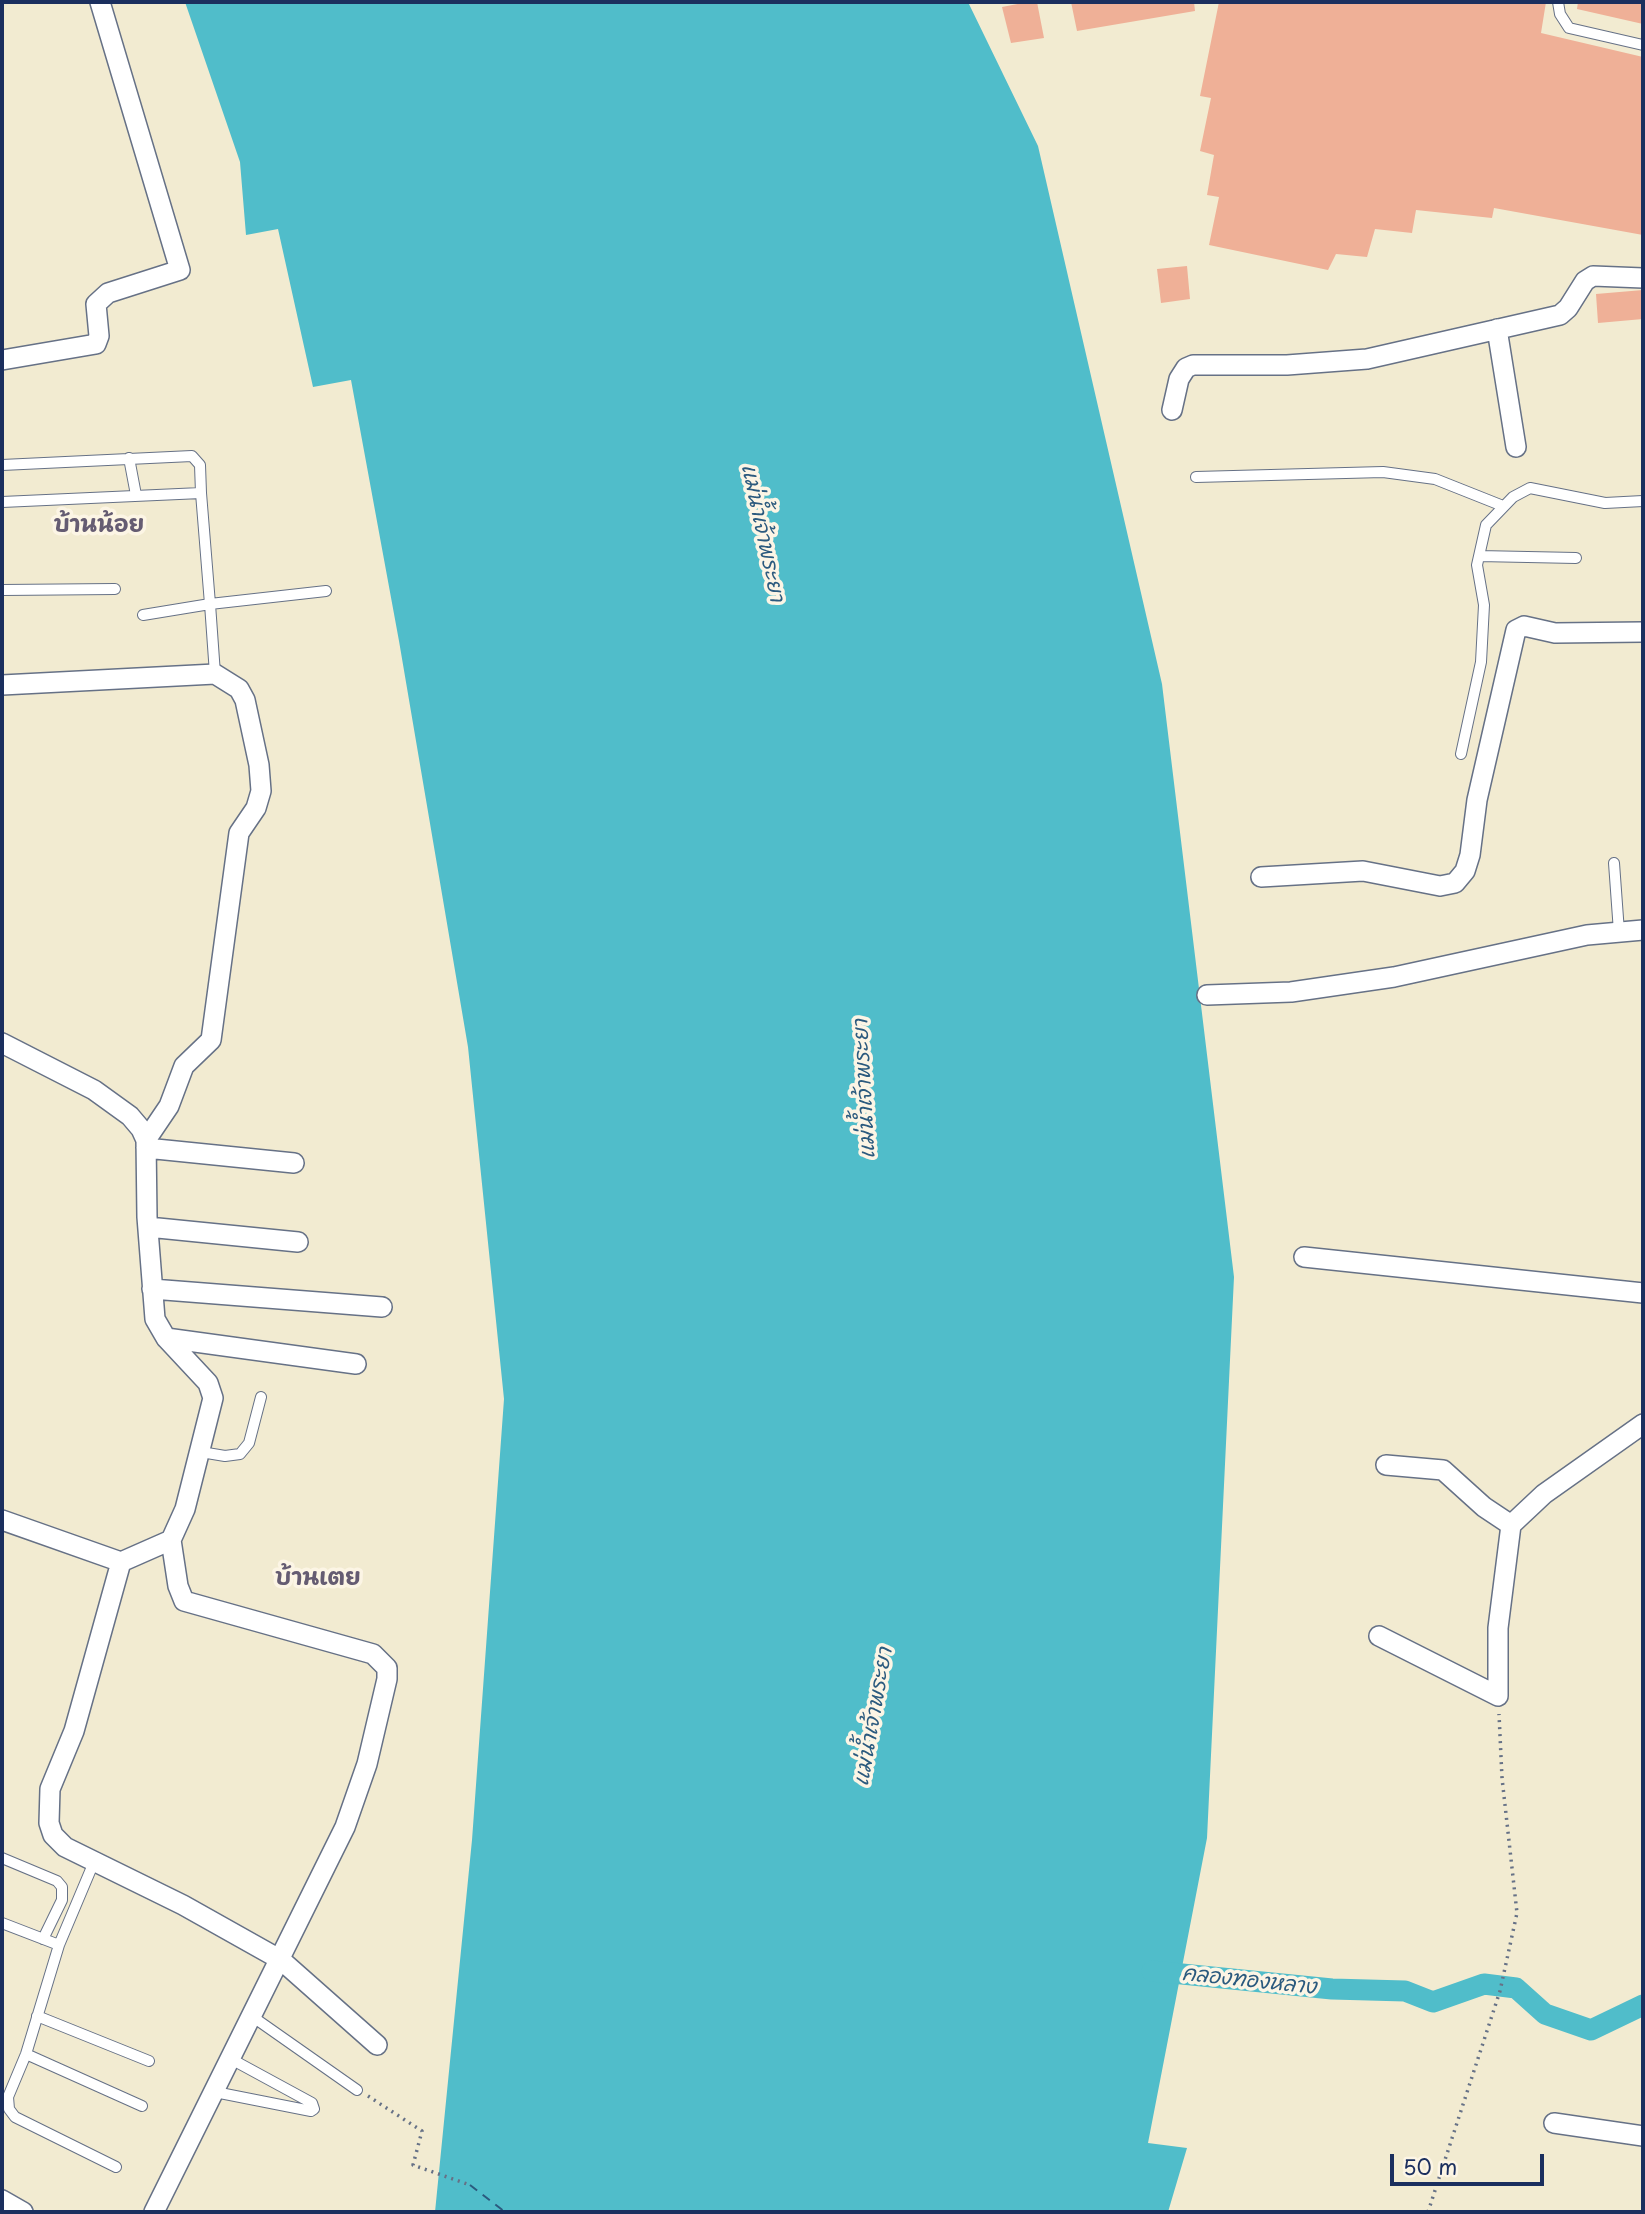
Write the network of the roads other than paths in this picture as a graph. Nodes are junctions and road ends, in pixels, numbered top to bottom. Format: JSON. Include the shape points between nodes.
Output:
{"nodes":[{"id":1,"x":100,"y":2,"type":"edge"},
{"id":2,"x":1558,"y":2,"type":"edge"},
{"id":3,"x":1643,"y":45,"type":"edge"},
{"id":4,"x":1643,"y":278,"type":"edge"},
{"id":5,"x":1497,"y":328,"type":"junction"},
{"id":6,"x":2,"y":360,"type":"edge"},
{"id":7,"x":1172,"y":410,"type":"dead end"},
{"id":8,"x":1516,"y":447,"type":"dead end"},
{"id":9,"x":129,"y":458,"type":"junction"},
{"id":10,"x":2,"y":465,"type":"edge"},
{"id":11,"x":1196,"y":477,"type":"dead end"},
{"id":12,"x":201,"y":493,"type":"junction"},
{"id":13,"x":135,"y":495,"type":"junction"},
{"id":14,"x":1643,"y":501,"type":"edge"},
{"id":15,"x":2,"y":502,"type":"edge"},
{"id":16,"x":1503,"y":506,"type":"junction"},
{"id":17,"x":1479,"y":556,"type":"junction"},
{"id":18,"x":1576,"y":558,"type":"dead end"},
{"id":19,"x":115,"y":589,"type":"dead end"},
{"id":20,"x":2,"y":590,"type":"edge"},
{"id":21,"x":326,"y":591,"type":"dead end"},
{"id":22,"x":210,"y":604,"type":"junction"},
{"id":23,"x":143,"y":615,"type":"dead end"},
{"id":24,"x":1643,"y":632,"type":"edge"},
{"id":25,"x":215,"y":674,"type":"junction"},
{"id":26,"x":2,"y":685,"type":"edge"},
{"id":27,"x":1461,"y":754,"type":"dead end"},
{"id":28,"x":1614,"y":863,"type":"dead end"},
{"id":29,"x":1261,"y":877,"type":"dead end"},
{"id":30,"x":1643,"y":930,"type":"edge"},
{"id":31,"x":1619,"y":932,"type":"junction"},
{"id":32,"x":1208,"y":995,"type":"dead end"},
{"id":33,"x":2,"y":1043,"type":"edge"},
{"id":34,"x":146,"y":1144,"type":"junction"},
{"id":35,"x":294,"y":1163,"type":"dead end"},
{"id":36,"x":148,"y":1227,"type":"junction"},
{"id":37,"x":298,"y":1241,"type":"dead end"},
{"id":38,"x":1304,"y":1257,"type":"dead end"},
{"id":39,"x":152,"y":1289,"type":"junction"},
{"id":40,"x":1643,"y":1293,"type":"edge"},
{"id":41,"x":382,"y":1307,"type":"dead end"},
{"id":42,"x":166,"y":1338,"type":"junction"},
{"id":43,"x":356,"y":1364,"type":"dead end"},
{"id":44,"x":261,"y":1397,"type":"dead end"},
{"id":45,"x":1643,"y":1424,"type":"edge"},
{"id":46,"x":201,"y":1452,"type":"junction"},
{"id":47,"x":1386,"y":1465,"type":"dead end"},
{"id":48,"x":2,"y":1520,"type":"edge"},
{"id":49,"x":1511,"y":1525,"type":"junction"},
{"id":50,"x":171,"y":1540,"type":"junction"},
{"id":51,"x":121,"y":1562,"type":"junction"},
{"id":52,"x":1379,"y":1636,"type":"dead end"},
{"id":53,"x":2,"y":1858,"type":"edge"},
{"id":54,"x":94,"y":1862,"type":"junction"},
{"id":55,"x":2,"y":1923,"type":"edge"},
{"id":56,"x":43,"y":1939,"type":"junction"},
{"id":57,"x":59,"y":1945,"type":"junction"},
{"id":58,"x":281,"y":1960,"type":"junction"},
{"id":59,"x":37,"y":2015,"type":"junction"},
{"id":60,"x":253,"y":2017,"type":"junction"},
{"id":61,"x":377,"y":2045,"type":"dead end"},
{"id":62,"x":26,"y":2054,"type":"junction"},
{"id":63,"x":231,"y":2059,"type":"junction"},
{"id":64,"x":149,"y":2061,"type":"dead end"},
{"id":65,"x":357,"y":2090,"type":"road end"},
{"id":66,"x":215,"y":2092,"type":"junction"},
{"id":67,"x":142,"y":2106,"type":"dead end"},
{"id":68,"x":1553,"y":2123,"type":"dead end"},
{"id":69,"x":1643,"y":2136,"type":"edge"},
{"id":70,"x":116,"y":2167,"type":"dead end"},
{"id":71,"x":153,"y":2212,"type":"edge"}],
"edges":[{"from":1,"to":6,"type":"street","via":[[180,270],[102,299],[95,311],[96,344]]},
{"from":2,"to":3,"type":"lane","via":[[1569,28]]},
{"from":4,"to":5,"type":"street","via":[[1593,276],[1584,281],[1560,315]]},
{"from":5,"to":7,"type":"street","via":[[1367,359],[1193,365],[1179,379]]},
{"from":5,"to":8,"type":"street"},
{"from":9,"to":10,"type":"lane"},
{"from":9,"to":12,"type":"lane","via":[[192,456],[200,465]]},
{"from":9,"to":13,"type":"lane"},
{"from":11,"to":16,"type":"lane","via":[[1383,472],[1435,479]]},
{"from":12,"to":13,"type":"lane"},
{"from":12,"to":22,"type":"lane"},
{"from":13,"to":15,"type":"lane"},
{"from":14,"to":16,"type":"lane","via":[[1605,503],[1530,488]]},
{"from":16,"to":17,"type":"lane","via":[[1486,525]]},
{"from":17,"to":18,"type":"lane"},
{"from":17,"to":27,"type":"lane","via":[[1485,605],[1481,662]]},
{"from":19,"to":20,"type":"lane"},
{"from":21,"to":22,"type":"lane"},
{"from":22,"to":23,"type":"lane"},
{"from":22,"to":25,"type":"lane"},
{"from":24,"to":29,"type":"street","via":[[1556,633],[1524,626],[1516,630],[1477,800],[1470,855],[1455,883],[1440,886],[1363,871]]},
{"from":25,"to":26,"type":"street"},
{"from":25,"to":34,"type":"street","via":[[239,690],[245,700],[261,791],[239,833],[211,1040],[178,1075],[170,1106]]},
{"from":28,"to":31,"type":"lane"},
{"from":30,"to":31,"type":"street"},
{"from":31,"to":32,"type":"street","via":[[1394,977],[1291,992]]},
{"from":33,"to":34,"type":"street","via":[[94,1090],[130,1116]]},
{"from":34,"to":35,"type":"street"},
{"from":34,"to":36,"type":"street"},
{"from":36,"to":37,"type":"street"},
{"from":36,"to":39,"type":"street"},
{"from":38,"to":40,"type":"street"},
{"from":39,"to":41,"type":"street"},
{"from":39,"to":42,"type":"street","via":[[156,1319]]},
{"from":42,"to":43,"type":"street"},
{"from":42,"to":46,"type":"street","via":[[208,1383],[214,1398]]},
{"from":44,"to":46,"type":"lane","via":[[249,1443],[240,1454]]},
{"from":45,"to":49,"type":"street","via":[[1544,1494]]},
{"from":46,"to":50,"type":"street"},
{"from":47,"to":49,"type":"street","via":[[1443,1470]]},
{"from":48,"to":51,"type":"street"},
{"from":49,"to":52,"type":"street","via":[[1498,1628],[1498,1696]]},
{"from":50,"to":51,"type":"street"},
{"from":50,"to":58,"type":"street","via":[[184,1601],[373,1654],[387,1668],[379,1717],[345,1827]]},
{"from":51,"to":54,"type":"street","via":[[74,1731],[50,1789],[53,1835]]},
{"from":53,"to":56,"type":"lane","via":[[62,1887],[62,1900]]},
{"from":54,"to":57,"type":"lane"},
{"from":54,"to":58,"type":"street"},
{"from":55,"to":56,"type":"lane"},
{"from":56,"to":57,"type":"lane"},
{"from":57,"to":59,"type":"lane"},
{"from":58,"to":60,"type":"street"},
{"from":58,"to":61,"type":"street"},
{"from":59,"to":62,"type":"lane"},
{"from":59,"to":64,"type":"lane"},
{"from":60,"to":63,"type":"street"},
{"from":60,"to":65,"type":"lane"},
{"from":62,"to":67,"type":"lane"},
{"from":62,"to":70,"type":"lane","via":[[8,2097],[15,2117]]},
{"from":63,"to":66,"type":"street"},
{"from":63,"to":66,"type":"lane","via":[[312,2103],[314,2109]]},
{"from":66,"to":71,"type":"street"},
{"from":68,"to":69,"type":"street"}]}
